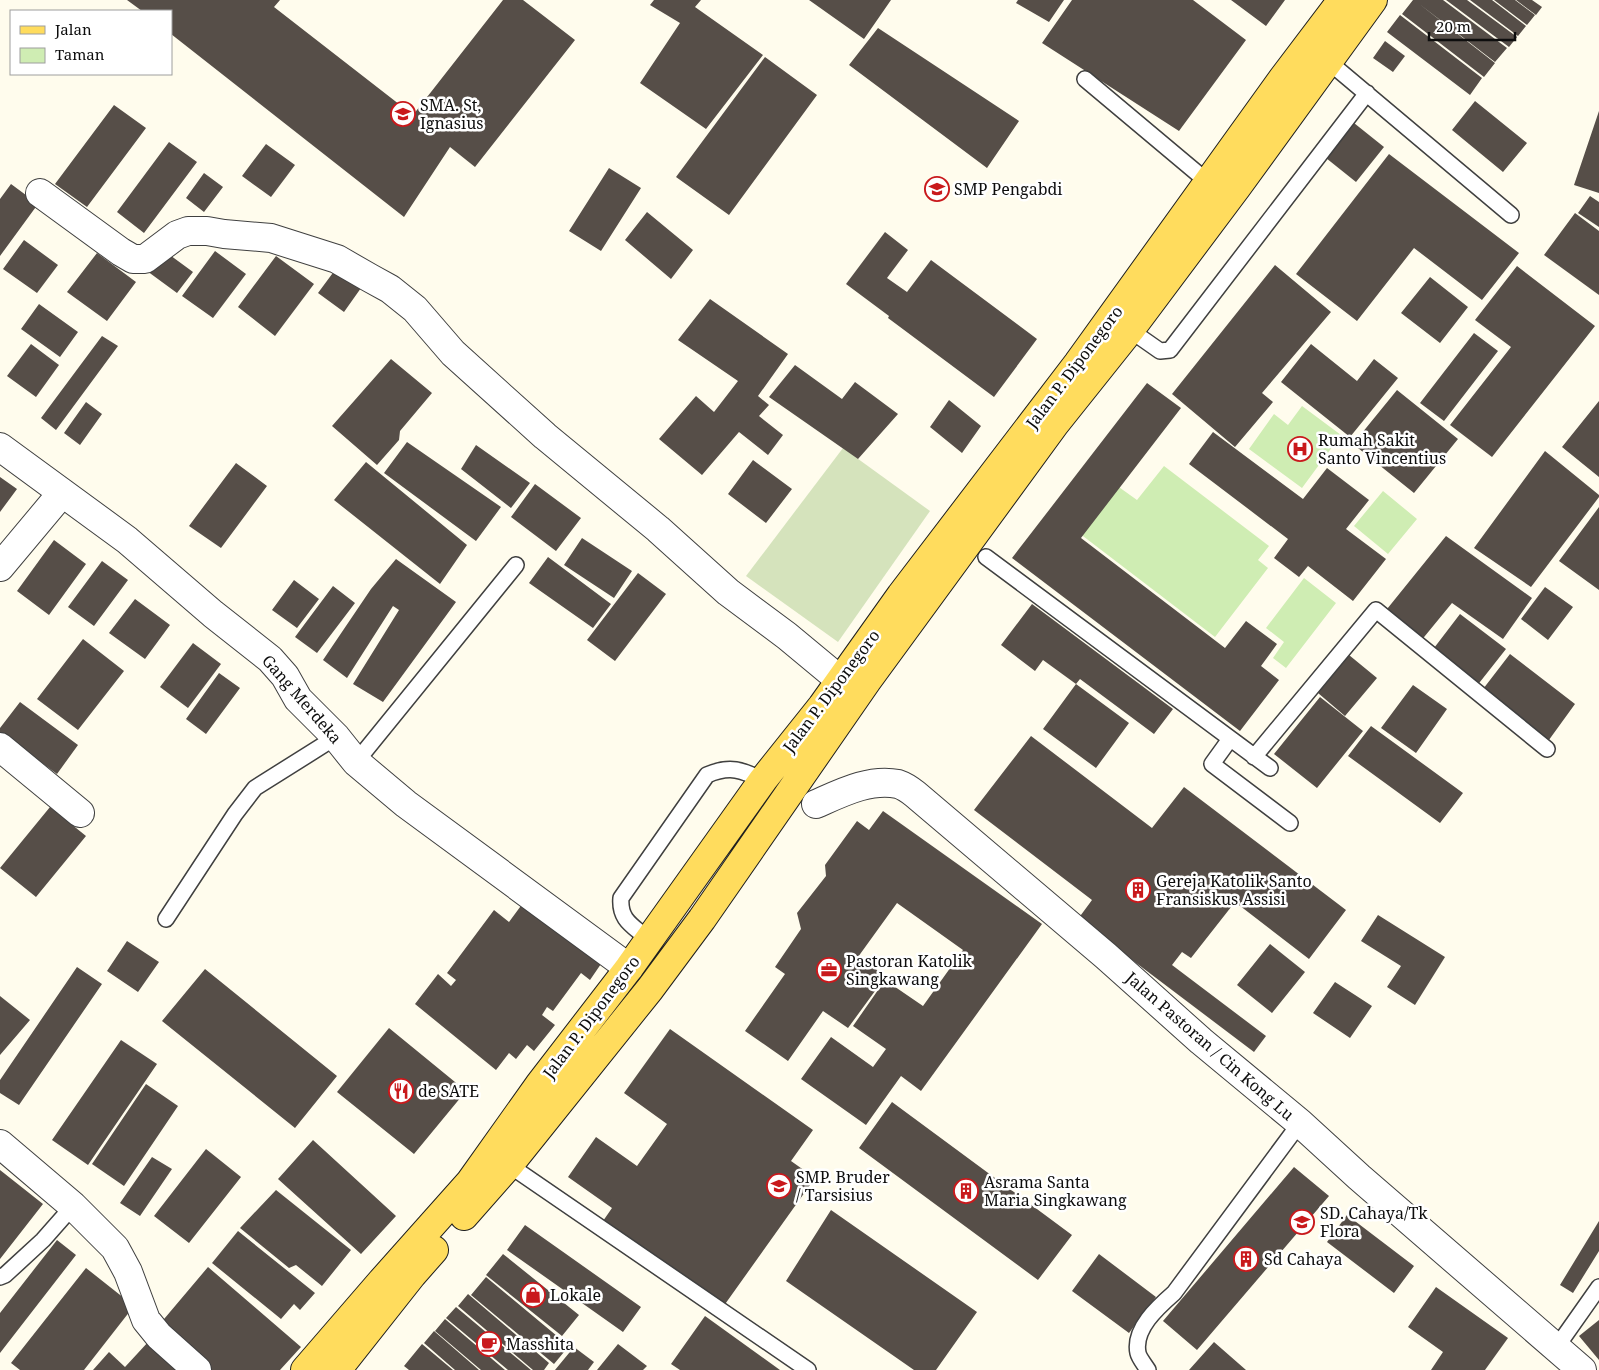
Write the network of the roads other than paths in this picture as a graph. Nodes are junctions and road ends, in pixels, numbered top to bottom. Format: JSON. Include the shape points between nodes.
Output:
{"nodes":[{"id":1,"x":1342,"y":0,"type":"edge"},
{"id":2,"x":1373,"y":0,"type":"edge"},
{"id":3,"x":1329,"y":62,"type":"junction"},
{"id":4,"x":1085,"y":79,"type":"dead end"},
{"id":5,"x":1367,"y":93,"type":"junction"},
{"id":6,"x":1209,"y":183,"type":"junction"},
{"id":7,"x":40,"y":193,"type":"dead end"},
{"id":8,"x":1511,"y":215,"type":"dead end"},
{"id":9,"x":1130,"y":330,"type":"junction"},
{"id":10,"x":0,"y":447,"type":"edge"},
{"id":11,"x":62,"y":493,"type":"junction"},
{"id":12,"x":986,"y":557,"type":"dead end"},
{"id":13,"x":516,"y":564,"type":"dead end"},
{"id":14,"x":0,"y":566,"type":"edge"},
{"id":15,"x":840,"y":680,"type":"junction"},
{"id":16,"x":336,"y":736,"type":"junction"},
{"id":17,"x":1230,"y":739,"type":"junction"},
{"id":18,"x":0,"y":748,"type":"edge"},
{"id":19,"x":1547,"y":749,"type":"dead end"},
{"id":20,"x":1254,"y":756,"type":"junction"},
{"id":21,"x":356,"y":762,"type":"junction"},
{"id":22,"x":1270,"y":768,"type":"dead end"},
{"id":23,"x":763,"y":780,"type":"junction"},
{"id":24,"x":816,"y":804,"type":"dead end"},
{"id":25,"x":80,"y":813,"type":"dead end"},
{"id":26,"x":1290,"y":823,"type":"dead end"},
{"id":27,"x":677,"y":903,"type":"junction"},
{"id":28,"x":166,"y":919,"type":"dead end"},
{"id":29,"x":702,"y":920,"type":"junction"},
{"id":30,"x":649,"y":940,"type":"junction"},
{"id":31,"x":629,"y":968,"type":"junction"},
{"id":32,"x":1300,"y":1123,"type":"junction"},
{"id":33,"x":0,"y":1144,"type":"edge"},
{"id":34,"x":509,"y":1165,"type":"junction"},
{"id":35,"x":73,"y":1206,"type":"junction"},
{"id":36,"x":0,"y":1277,"type":"edge"},
{"id":37,"x":1599,"y":1287,"type":"edge"},
{"id":38,"x":1556,"y":1348,"type":"junction"},
{"id":39,"x":196,"y":1370,"type":"edge"},
{"id":40,"x":305,"y":1370,"type":"edge"},
{"id":41,"x":336,"y":1370,"type":"edge"},
{"id":42,"x":808,"y":1370,"type":"edge"},
{"id":43,"x":1148,"y":1370,"type":"edge"},
{"id":44,"x":1582,"y":1370,"type":"edge"}],
"edges":[{"from":1,"to":6,"type":"main road","name":"Jalan P. Diponegoro"},
{"from":2,"to":3,"type":"main road","name":"Jalan P. Diponegoro"},
{"from":3,"to":5,"type":"lane"},
{"from":3,"to":9,"type":"main road","name":"Jalan P. Diponegoro"},
{"from":4,"to":6,"type":"lane"},
{"from":5,"to":8,"type":"lane"},
{"from":5,"to":9,"type":"lane","via":[[1170,350],[1160,351]]},
{"from":6,"to":15,"type":"main road","name":"Jalan P. Diponegoro"},
{"from":7,"to":15,"type":"street","via":[[133,260],[145,259],[164,243],[188,230],[206,230],[271,238],[337,259],[390,289],[415,309],[453,353],[545,436],[658,529],[728,592]]},
{"from":9,"to":29,"type":"main road","name":"Jalan P. Diponegoro","via":[[1055,424],[867,682]]},
{"from":10,"to":11,"type":"street","name":"Gang Merdeka"},
{"from":11,"to":14,"type":"street"},
{"from":11,"to":16,"type":"street","name":"Gang Merdeka","via":[[127,540],[270,659],[286,676],[298,700]]},
{"from":12,"to":17,"type":"lane"},
{"from":13,"to":21,"type":"lane"},
{"from":15,"to":23,"type":"main road","name":"Jalan P. Diponegoro"},
{"from":16,"to":21,"type":"street","name":"Gang Merdeka"},
{"from":16,"to":28,"type":"lane","via":[[255,788]]},
{"from":17,"to":20,"type":"lane"},
{"from":17,"to":26,"type":"lane","via":[[1212,764]]},
{"from":18,"to":25,"type":"street"},
{"from":19,"to":20,"type":"lane","via":[[1376,610]]},
{"from":20,"to":22,"type":"lane"},
{"from":21,"to":31,"type":"street","name":"Gang Merdeka","via":[[406,804]]},
{"from":23,"to":27,"type":"main road","name":"Jalan P. Diponegoro"},
{"from":23,"to":30,"type":"lane","via":[[738,768],[707,775],[621,898],[620,909],[625,920]]},
{"from":24,"to":32,"type":"street","name":"Jalan Pastoran / Cin Kong Lu","via":[[852,789],[884,782],[900,784]]},
{"from":27,"to":29,"type":"main road"},
{"from":27,"to":30,"type":"main road","name":"Jalan P. Diponegoro"},
{"from":29,"to":34,"type":"main road","name":"Jalan P. Diponegoro"},
{"from":30,"to":31,"type":"main road","name":"Jalan P. Diponegoro"},
{"from":31,"to":40,"type":"main road","name":"Jalan P. Diponegoro","via":[[470,1182]]},
{"from":32,"to":38,"type":"street","name":"Jalan Pastoran / Cin Kong Lu"},
{"from":32,"to":43,"type":"lane","via":[[1174,1293],[1157,1309],[1139,1334],[1138,1353]]},
{"from":33,"to":35,"type":"street"},
{"from":34,"to":41,"type":"main road","name":"Jalan P. Diponegoro","via":[[412,1275]]},
{"from":34,"to":42,"type":"lane"},
{"from":35,"to":36,"type":"lane","via":[[43,1240]]},
{"from":35,"to":39,"type":"street","via":[[115,1248],[146,1320]]},
{"from":37,"to":38,"type":"lane"},
{"from":38,"to":44,"type":"street","name":"Jalan Pastoran / Cin Kong Lu"}]}
